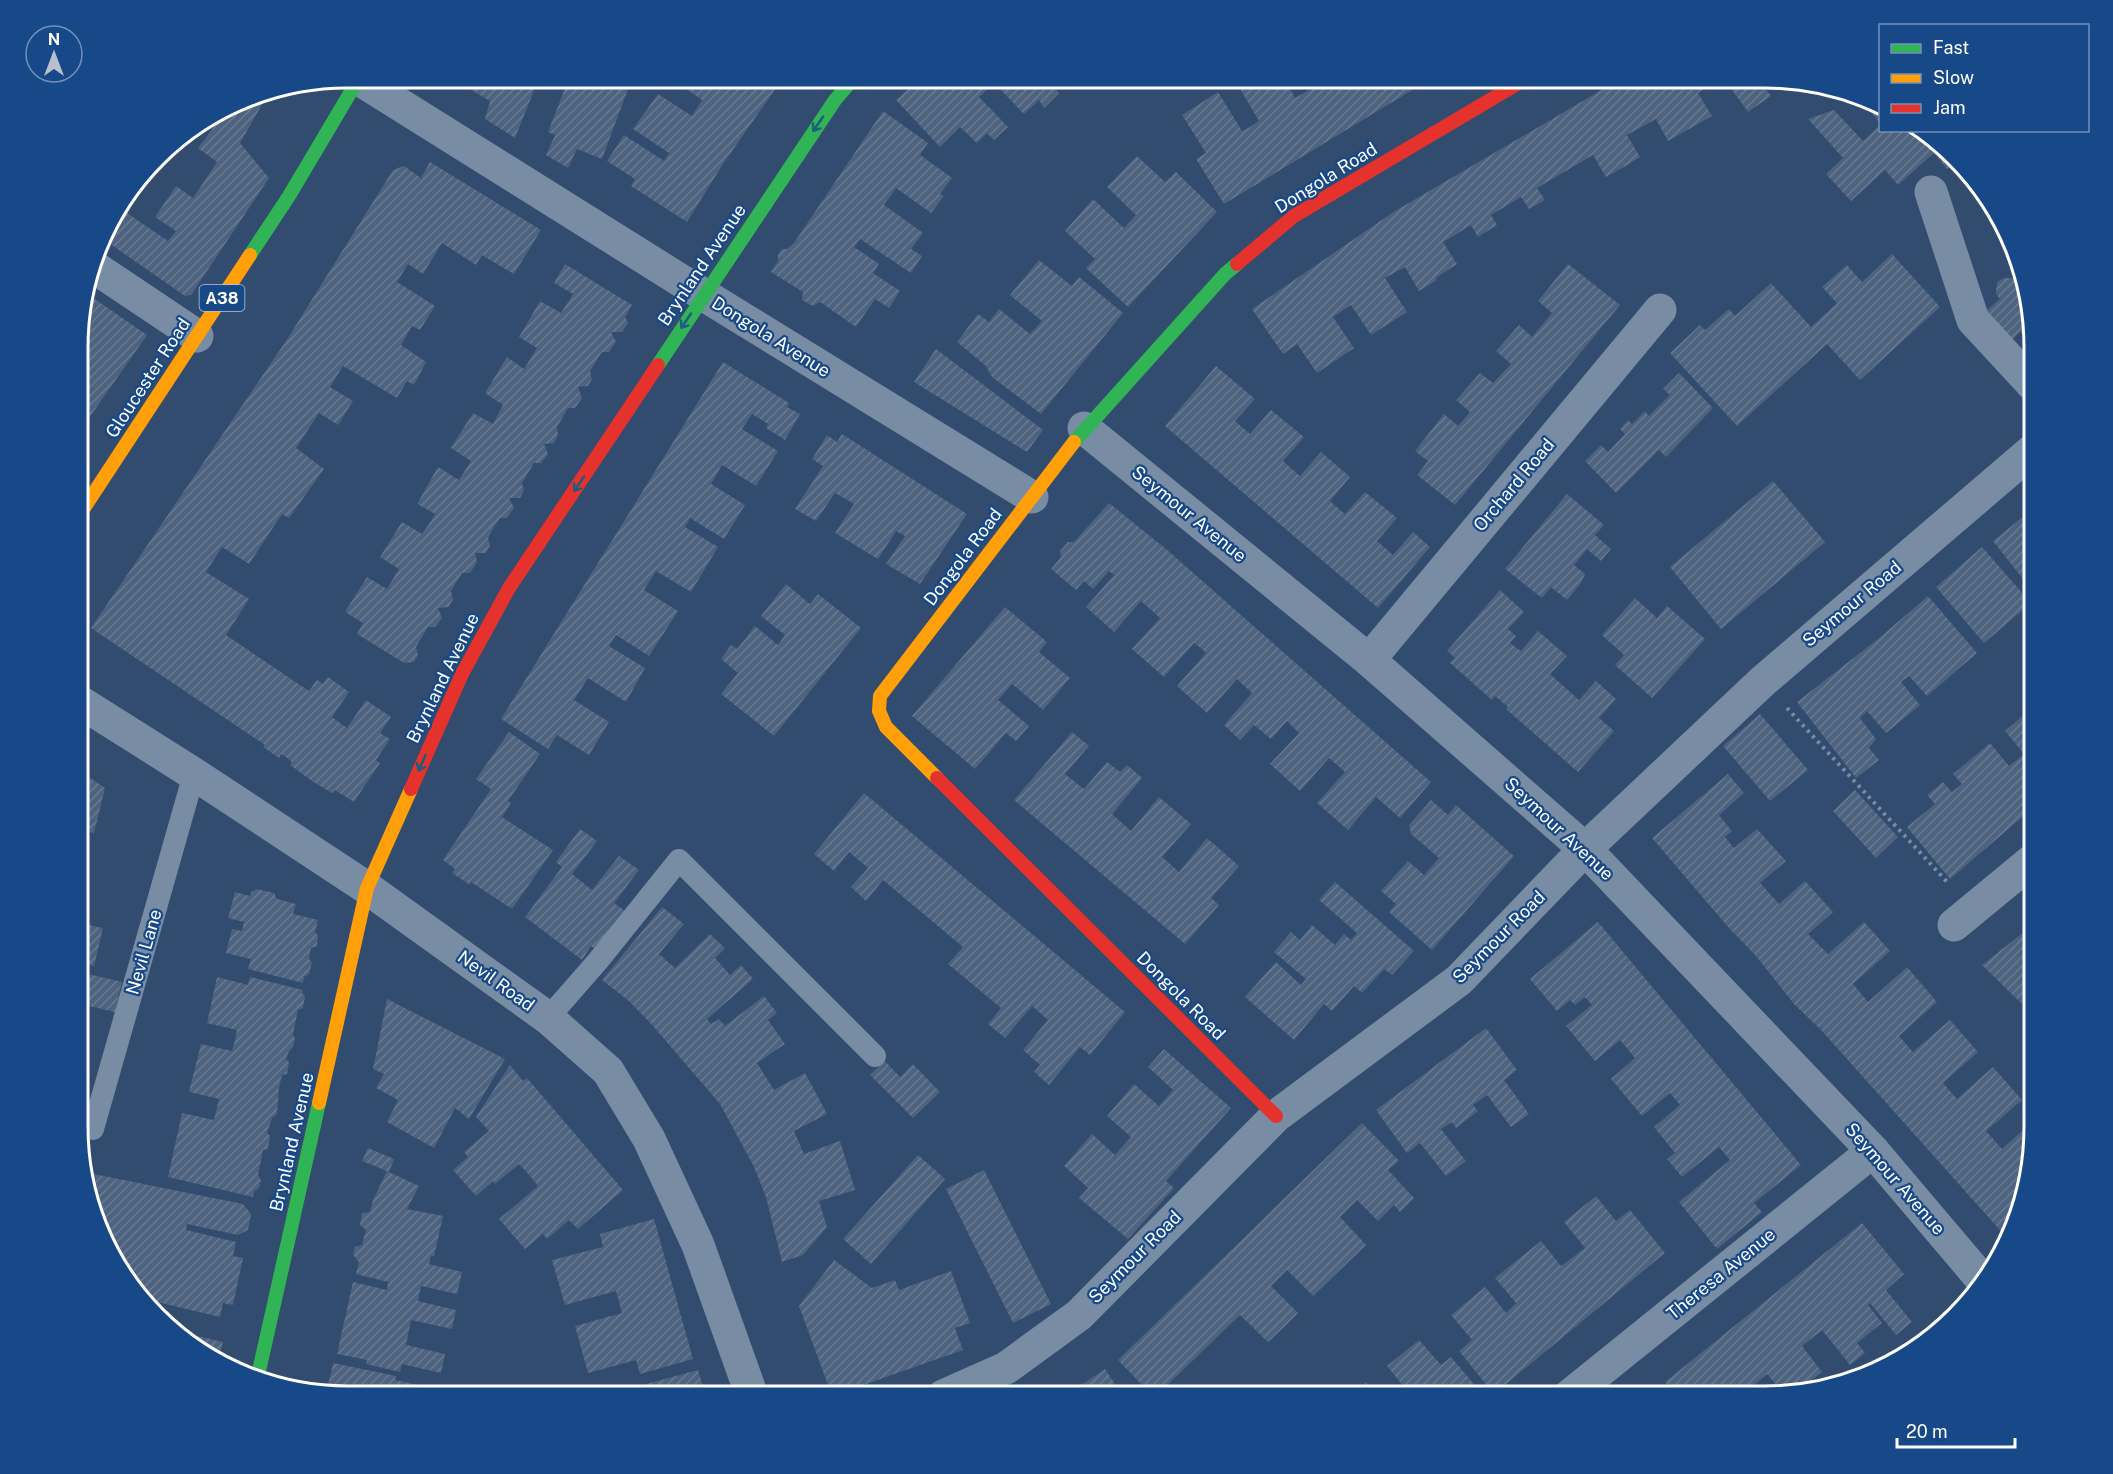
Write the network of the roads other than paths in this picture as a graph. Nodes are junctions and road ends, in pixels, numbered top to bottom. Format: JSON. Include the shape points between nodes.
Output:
{"nodes":[{"id":1,"x":354,"y":88,"type":"edge"},
{"id":2,"x":373,"y":88,"type":"edge"},
{"id":3,"x":845,"y":88,"type":"edge"},
{"id":4,"x":1510,"y":88,"type":"edge"},
{"id":5,"x":1931,"y":192,"type":"dead end"},
{"id":6,"x":100,"y":271,"type":"edge"},
{"id":7,"x":704,"y":296,"type":"junction"},
{"id":8,"x":1660,"y":310,"type":"dead end"},
{"id":9,"x":197,"y":336,"type":"junction"},
{"id":10,"x":2024,"y":375,"type":"edge"},
{"id":11,"x":1084,"y":428,"type":"junction"},
{"id":12,"x":2024,"y":458,"type":"edge"},
{"id":13,"x":1032,"y":497,"type":"junction"},
{"id":14,"x":88,"y":502,"type":"edge"},
{"id":15,"x":1369,"y":660,"type":"junction"},
{"id":16,"x":88,"y":707,"type":"edge"},
{"id":17,"x":194,"y":774,"type":"junction"},
{"id":18,"x":1585,"y":849,"type":"junction"},
{"id":19,"x":2024,"y":867,"type":"edge"},
{"id":20,"x":367,"y":888,"type":"junction"},
{"id":21,"x":1963,"y":917,"type":"road end"},
{"id":22,"x":548,"y":1018,"type":"junction"},
{"id":23,"x":875,"y":1056,"type":"dead end"},
{"id":24,"x":1276,"y":1116,"type":"junction"},
{"id":25,"x":93,"y":1130,"type":"dead end"},
{"id":26,"x":1873,"y":1151,"type":"junction"},
{"id":27,"x":1978,"y":1275,"type":"edge"},
{"id":28,"x":259,"y":1370,"type":"edge"},
{"id":29,"x":748,"y":1386,"type":"edge"},
{"id":30,"x":966,"y":1386,"type":"edge"},
{"id":31,"x":1581,"y":1386,"type":"edge"}],
"edges":[{"from":1,"to":9,"type":"street","name":"Gloucester Road","number":"A38","via":[[289,196]]},
{"from":2,"to":7,"type":"street","name":"Dongola Avenue"},
{"from":3,"to":7,"type":"street","name":"Brynland Avenue","one_way":true},
{"from":4,"to":11,"type":"street","name":"Dongola Road","via":[[1294,216],[1225,274]]},
{"from":5,"to":10,"type":"street","via":[[1973,320]]},
{"from":6,"to":9,"type":"street"},
{"from":7,"to":13,"type":"street","name":"Dongola Avenue"},
{"from":7,"to":20,"type":"street","name":"Brynland Avenue","one_way":true,"via":[[510,588],[462,674]]},
{"from":8,"to":15,"type":"street","name":"Orchard Road"},
{"from":9,"to":14,"type":"street","name":"Gloucester Road","number":"A38"},
{"from":11,"to":13,"type":"street","name":"Dongola Road"},
{"from":11,"to":15,"type":"street","name":"Seymour Avenue"},
{"from":12,"to":18,"type":"street","name":"Seymour Road","via":[[1762,681]]},
{"from":13,"to":24,"type":"street","name":"Dongola Road","via":[[880,696],[879,711],[886,727]]},
{"from":15,"to":18,"type":"street","name":"Seymour Avenue"},
{"from":16,"to":17,"type":"street","name":"Nevil Road"},
{"from":17,"to":20,"type":"street","name":"Nevil Road"},
{"from":17,"to":25,"type":"lane","name":"Nevil Lane"},
{"from":18,"to":24,"type":"street","name":"Seymour Road","via":[[1459,980]]},
{"from":18,"to":26,"type":"street","name":"Seymour Avenue"},
{"from":19,"to":21,"type":"street"},
{"from":20,"to":22,"type":"street","name":"Nevil Road"},
{"from":20,"to":28,"type":"street","name":"Brynland Avenue"},
{"from":22,"to":23,"type":"lane","via":[[679,860]]},
{"from":22,"to":29,"type":"street","name":"Nevil Road","via":[[608,1071],[649,1139],[698,1245]]},
{"from":24,"to":30,"type":"street","name":"Seymour Road","via":[[1079,1315],[1006,1368]]},
{"from":26,"to":27,"type":"street","name":"Seymour Avenue"},
{"from":26,"to":31,"type":"street","name":"Theresa Avenue"}]}
